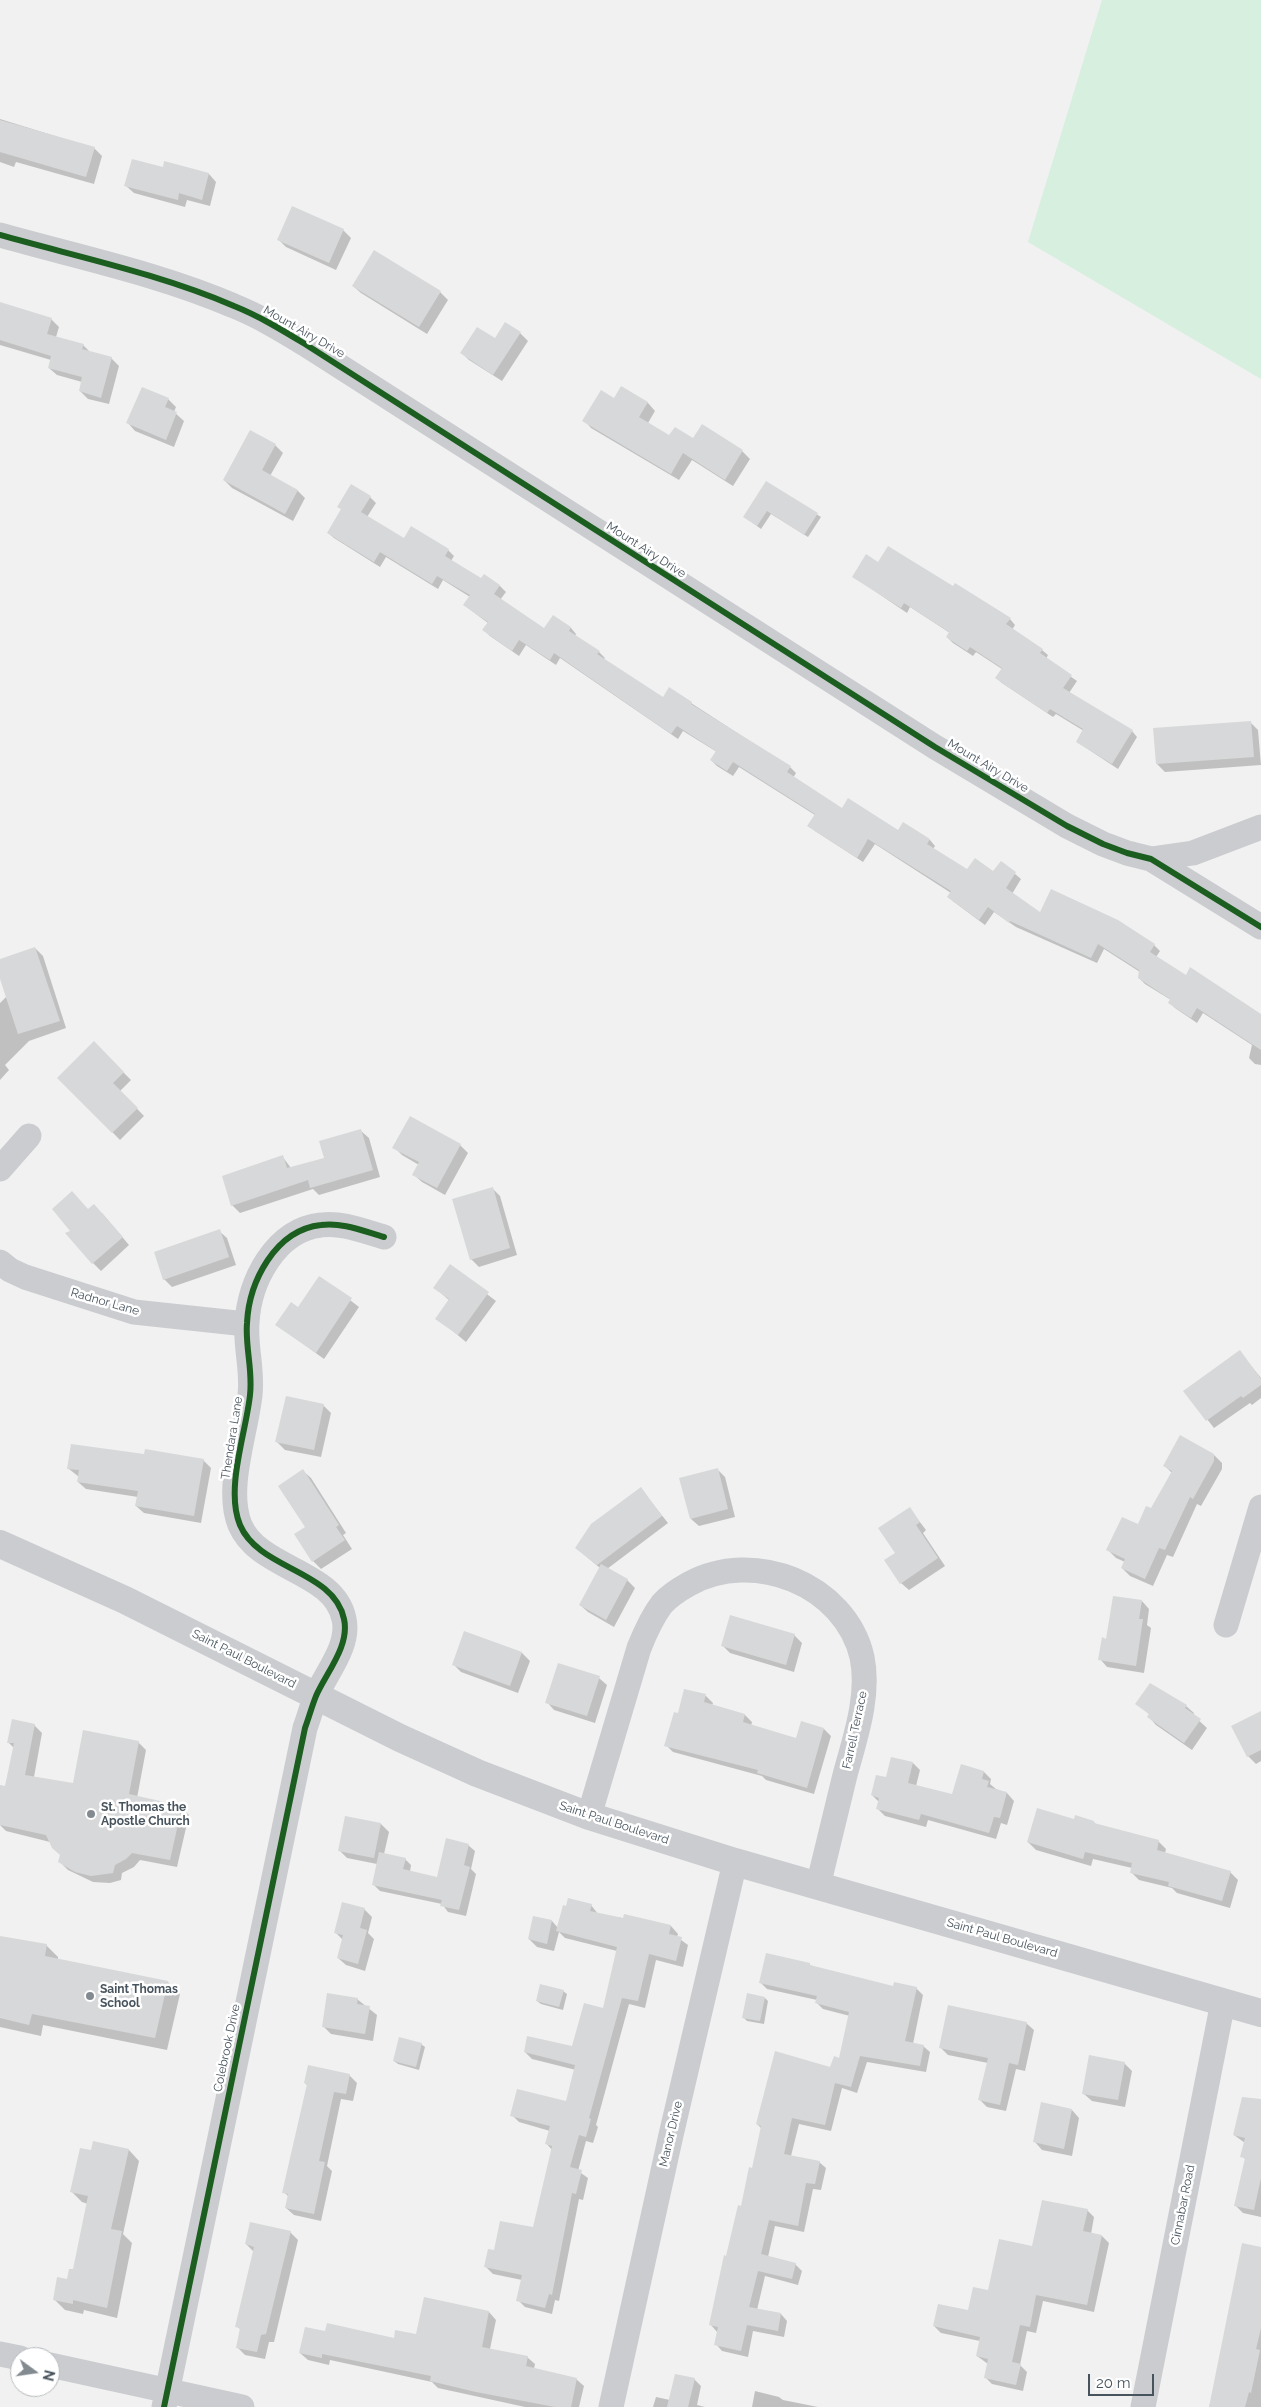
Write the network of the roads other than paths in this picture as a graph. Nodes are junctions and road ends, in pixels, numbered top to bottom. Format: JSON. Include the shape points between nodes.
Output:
{"nodes":[{"id":1,"x":0,"y":235,"type":"edge"},
{"id":2,"x":1261,"y":827,"type":"edge"},
{"id":3,"x":1151,"y":859,"type":"junction"},
{"id":4,"x":1261,"y":927,"type":"edge"},
{"id":5,"x":29,"y":1136,"type":"dead end"},
{"id":6,"x":0,"y":1169,"type":"edge"},
{"id":7,"x":384,"y":1237,"type":"dead end"},
{"id":8,"x":0,"y":1262,"type":"edge"},
{"id":9,"x":246,"y":1324,"type":"junction"},
{"id":10,"x":1261,"y":1507,"type":"edge"},
{"id":11,"x":0,"y":1544,"type":"edge"},
{"id":12,"x":1226,"y":1625,"type":"dead end"},
{"id":13,"x":316,"y":1696,"type":"junction"},
{"id":14,"x":589,"y":1816,"type":"junction"},
{"id":15,"x":735,"y":1862,"type":"junction"},
{"id":16,"x":818,"y":1886,"type":"junction"},
{"id":17,"x":1223,"y":2002,"type":"junction"},
{"id":18,"x":1261,"y":2013,"type":"edge"},
{"id":19,"x":60,"y":2368,"type":"edge"},
{"id":20,"x":165,"y":2399,"type":"edge"},
{"id":21,"x":242,"y":2407,"type":"edge"},
{"id":22,"x":611,"y":2407,"type":"edge"},
{"id":23,"x":1143,"y":2407,"type":"edge"}],
"edges":[{"from":1,"to":3,"type":"street","name":"Mount Airy Drive","via":[[182,286],[271,324],[935,747],[1067,826],[1103,844]]},
{"from":2,"to":3,"type":"street","name":"Mount Airy Drive","via":[[1193,853]]},
{"from":3,"to":4,"type":"street","name":"Mount Airy Drive"},
{"from":5,"to":6,"type":"street"},
{"from":7,"to":9,"type":"street","name":"Thendara Lane","via":[[338,1224],[319,1225],[286,1241],[260,1272],[250,1296]]},
{"from":8,"to":9,"type":"street","name":"Radnor Lane","via":[[25,1277],[134,1312]]},
{"from":9,"to":13,"type":"street","name":"Thendara Lane","via":[[252,1373],[235,1510],[248,1540],[265,1554],[330,1593],[345,1619],[339,1653]]},
{"from":10,"to":12,"type":"street"},
{"from":11,"to":13,"type":"street","name":"Saint Paul Boulevard","via":[[125,1600]]},
{"from":13,"to":14,"type":"street","name":"Saint Paul Boulevard","via":[[478,1773]]},
{"from":13,"to":20,"type":"street","name":"Colebrook Drive","via":[[305,1728]]},
{"from":14,"to":15,"type":"street","name":"Saint Paul Boulevard"},
{"from":14,"to":16,"type":"street","name":"Farrell Terrace","via":[[639,1648],[662,1604],[684,1587],[720,1572],[762,1570],[785,1576],[822,1596],[847,1622],[857,1639],[864,1674],[856,1733]]},
{"from":15,"to":16,"type":"street","name":"Saint Paul Boulevard"},
{"from":15,"to":22,"type":"street","name":"Manor Drive"},
{"from":16,"to":17,"type":"street","name":"Saint Paul Boulevard"},
{"from":17,"to":18,"type":"street","name":"Saint Paul Boulevard"},
{"from":17,"to":23,"type":"street","name":"Cinnabar Road"},
{"from":19,"to":20,"type":"street"},
{"from":20,"to":21,"type":"street"}]}
